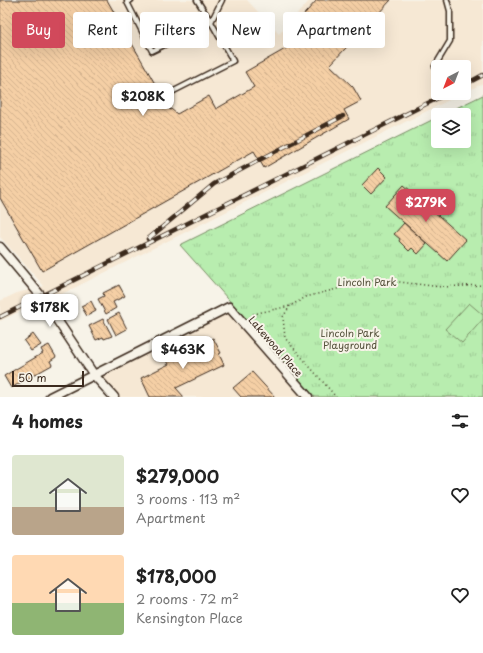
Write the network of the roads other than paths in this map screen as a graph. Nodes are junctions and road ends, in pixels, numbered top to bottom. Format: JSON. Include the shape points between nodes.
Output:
{"nodes":[{"id":1,"x":131,"y":0,"type":"edge"},
{"id":2,"x":197,"y":0,"type":"edge"},
{"id":3,"x":222,"y":0,"type":"edge"},
{"id":4,"x":447,"y":0,"type":"edge"},
{"id":5,"x":211,"y":22,"type":"junction"},
{"id":6,"x":439,"y":60,"type":"edge"},
{"id":7,"x":168,"y":94,"type":"dead end"},
{"id":8,"x":0,"y":247,"type":"edge"},
{"id":9,"x":94,"y":375,"type":"junction"},
{"id":10,"x":50,"y":397,"type":"edge"},
{"id":11,"x":114,"y":397,"type":"edge"},
{"id":12,"x":308,"y":397,"type":"edge"}],
"edges":[{"from":1,"to":5,"type":"lane","via":[[127,2],[152,51]]},
{"from":2,"to":5,"type":"lane"},
{"from":3,"to":5,"type":"lane"},
{"from":4,"to":6,"type":"lane","via":[[450,11],[450,41]]},
{"from":5,"to":7,"type":"lane","via":[[233,61]]},
{"from":8,"to":9,"type":"street","via":[[41,296]]},
{"from":9,"to":10,"type":"street"},
{"from":9,"to":11,"type":"street"},
{"from":9,"to":12,"type":"street","name":"Lakewood Place","via":[[229,307]]}]}
